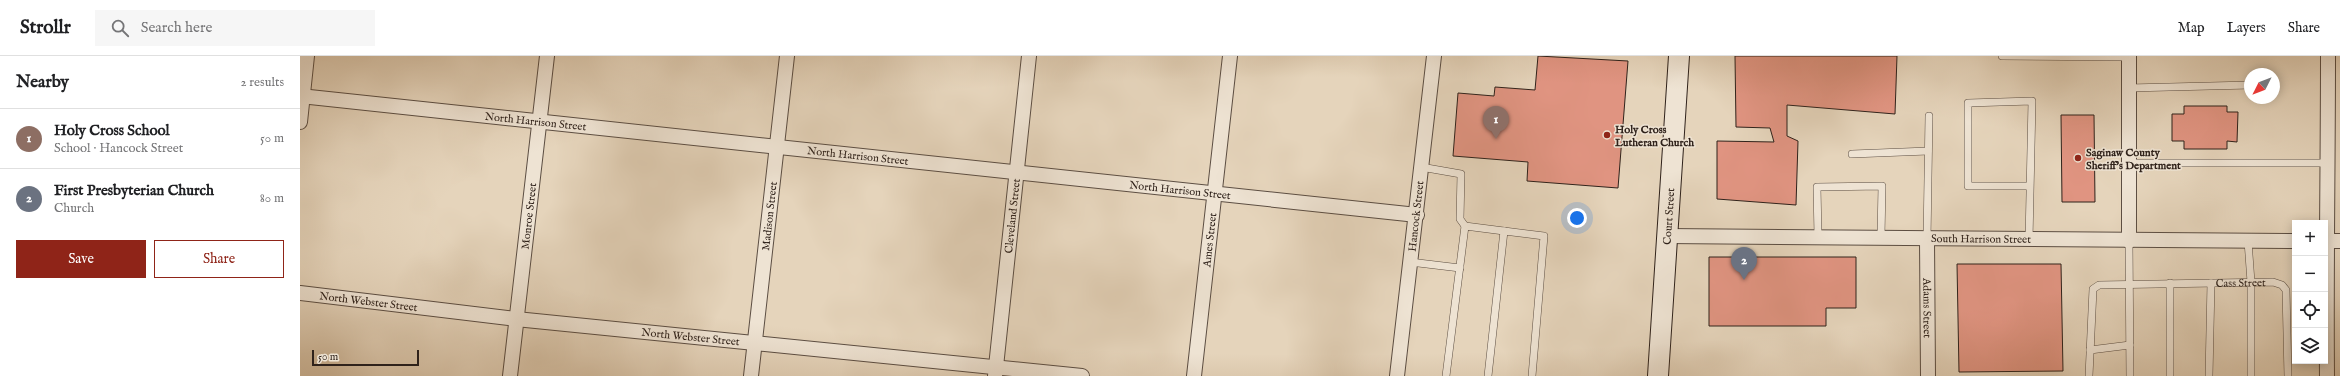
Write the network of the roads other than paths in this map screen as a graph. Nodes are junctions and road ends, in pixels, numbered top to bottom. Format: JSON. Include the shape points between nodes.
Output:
{"nodes":[{"id":1,"x":307,"y":56,"type":"edge"},
{"id":2,"x":547,"y":56,"type":"edge"},
{"id":3,"x":787,"y":56,"type":"edge"},
{"id":4,"x":1029,"y":56,"type":"edge"},
{"id":5,"x":1230,"y":56,"type":"edge"},
{"id":6,"x":1434,"y":56,"type":"edge"},
{"id":7,"x":1679,"y":56,"type":"edge"},
{"id":8,"x":2002,"y":56,"type":"edge"},
{"id":9,"x":2083,"y":56,"type":"edge"},
{"id":10,"x":2328,"y":56,"type":"edge"},
{"id":11,"x":2129,"y":57,"type":"edge"},
{"id":12,"x":2244,"y":85,"type":"edge"},
{"id":13,"x":2129,"y":88,"type":"junction"},
{"id":14,"x":301,"y":97,"type":"edge"},
{"id":15,"x":1929,"y":116,"type":"dead end"},
{"id":16,"x":300,"y":122,"type":"edge"},
{"id":17,"x":540,"y":122,"type":"junction"},
{"id":18,"x":777,"y":147,"type":"junction"},
{"id":19,"x":1928,"y":151,"type":"junction"},
{"id":20,"x":1852,"y":154,"type":"dead end"},
{"id":21,"x":2128,"y":163,"type":"junction"},
{"id":22,"x":2328,"y":163,"type":"junction"},
{"id":23,"x":1422,"y":167,"type":"junction"},
{"id":24,"x":1016,"y":171,"type":"junction"},
{"id":25,"x":2030,"y":186,"type":"junction"},
{"id":26,"x":1215,"y":193,"type":"junction"},
{"id":27,"x":1417,"y":215,"type":"junction"},
{"id":28,"x":2326,"y":220,"type":"edge"},
{"id":29,"x":1465,"y":226,"type":"junction"},
{"id":30,"x":1504,"y":231,"type":"junction"},
{"id":31,"x":1667,"y":236,"type":"junction"},
{"id":32,"x":1818,"y":236,"type":"junction"},
{"id":33,"x":1881,"y":236,"type":"junction"},
{"id":34,"x":1927,"y":240,"type":"junction"},
{"id":35,"x":2029,"y":240,"type":"junction"},
{"id":36,"x":2128,"y":241,"type":"junction"},
{"id":37,"x":2248,"y":241,"type":"junction"},
{"id":38,"x":2328,"y":241,"type":"edge"},
{"id":39,"x":2340,"y":241,"type":"edge"},
{"id":40,"x":2292,"y":242,"type":"edge"},
{"id":41,"x":2325,"y":256,"type":"edge"},
{"id":42,"x":1410,"y":262,"type":"junction"},
{"id":43,"x":1460,"y":268,"type":"junction"},
{"id":44,"x":2251,"y":282,"type":"junction"},
{"id":45,"x":2130,"y":283,"type":"junction"},
{"id":46,"x":2170,"y":283,"type":"junction"},
{"id":47,"x":2210,"y":283,"type":"junction"},
{"id":48,"x":300,"y":293,"type":"edge"},
{"id":49,"x":516,"y":319,"type":"junction"},
{"id":50,"x":754,"y":343,"type":"junction"},
{"id":51,"x":2130,"y":345,"type":"junction"},
{"id":52,"x":2090,"y":350,"type":"junction"},
{"id":53,"x":996,"y":371,"type":"edge"},
{"id":54,"x":510,"y":376,"type":"edge"},
{"id":55,"x":751,"y":376,"type":"edge"},
{"id":56,"x":1082,"y":376,"type":"edge"},
{"id":57,"x":1194,"y":376,"type":"edge"},
{"id":58,"x":1397,"y":376,"type":"edge"},
{"id":59,"x":1446,"y":376,"type":"edge"},
{"id":60,"x":1488,"y":376,"type":"edge"},
{"id":61,"x":1532,"y":376,"type":"edge"},
{"id":62,"x":1658,"y":376,"type":"edge"},
{"id":63,"x":1928,"y":376,"type":"edge"},
{"id":64,"x":2089,"y":376,"type":"edge"},
{"id":65,"x":2130,"y":376,"type":"edge"},
{"id":66,"x":2170,"y":376,"type":"edge"},
{"id":67,"x":2209,"y":376,"type":"edge"},
{"id":68,"x":2251,"y":376,"type":"edge"},
{"id":69,"x":2288,"y":376,"type":"edge"},
{"id":70,"x":2327,"y":376,"type":"edge"}],
"edges":[{"from":1,"to":14,"type":"street"},
{"from":2,"to":17,"type":"street","name":"Monroe Street"},
{"from":3,"to":18,"type":"street","name":"Madison Street"},
{"from":4,"to":24,"type":"street","name":"Cleveland Street"},
{"from":5,"to":26,"type":"street","name":"Ames Street"},
{"from":6,"to":23,"type":"street","name":"Hancock Street"},
{"from":7,"to":31,"type":"main road","name":"Court Street"},
{"from":8,"to":9,"type":"lane"},
{"from":9,"to":11,"type":"lane"},
{"from":10,"to":22,"type":"street"},
{"from":11,"to":13,"type":"street"},
{"from":12,"to":13,"type":"lane"},
{"from":13,"to":21,"type":"street"},
{"from":14,"to":16,"type":"street"},
{"from":14,"to":17,"type":"street","name":"North Harrison Street"},
{"from":15,"to":19,"type":"lane"},
{"from":17,"to":18,"type":"street","name":"North Harrison Street"},
{"from":17,"to":49,"type":"street","name":"Monroe Street"},
{"from":18,"to":24,"type":"street","name":"North Harrison Street"},
{"from":18,"to":50,"type":"street","name":"Madison Street"},
{"from":19,"to":20,"type":"lane"},
{"from":19,"to":34,"type":"lane"},
{"from":21,"to":22,"type":"lane"},
{"from":21,"to":36,"type":"street"},
{"from":22,"to":28,"type":"street"},
{"from":23,"to":27,"type":"street","name":"Hancock Street"},
{"from":23,"to":29,"type":"lane","via":[[1461,174],[1460,219]]},
{"from":24,"to":26,"type":"street","name":"North Harrison Street"},
{"from":24,"to":53,"type":"street","name":"Cleveland Street"},
{"from":25,"to":25,"type":"lane","via":[[2032,101],[1968,102],[1968,186]]},
{"from":25,"to":35,"type":"lane"},
{"from":26,"to":27,"type":"street","name":"North Harrison Street"},
{"from":26,"to":57,"type":"street","name":"Ames Street"},
{"from":27,"to":42,"type":"street","name":"Hancock Street"},
{"from":29,"to":30,"type":"lane"},
{"from":29,"to":43,"type":"lane"},
{"from":30,"to":60,"type":"lane"},
{"from":30,"to":61,"type":"lane","via":[[1544,236]]},
{"from":31,"to":32,"type":"street","name":"South Harrison Street"},
{"from":31,"to":62,"type":"main road","name":"Court Street"},
{"from":32,"to":33,"type":"street","name":"South Harrison Street"},
{"from":32,"to":33,"type":"lane","via":[[1817,187],[1882,186]]},
{"from":33,"to":34,"type":"street","name":"South Harrison Street"},
{"from":34,"to":35,"type":"street","name":"South Harrison Street"},
{"from":34,"to":63,"type":"street","name":"Adams Street"},
{"from":35,"to":36,"type":"street","name":"South Harrison Street"},
{"from":36,"to":37,"type":"street","name":"South Harrison Street"},
{"from":36,"to":45,"type":"lane"},
{"from":37,"to":40,"type":"street","name":"South Harrison Street"},
{"from":37,"to":44,"type":"lane"},
{"from":38,"to":39,"type":"street"},
{"from":41,"to":70,"type":"street"},
{"from":42,"to":43,"type":"lane"},
{"from":42,"to":58,"type":"street","name":"Hancock Street"},
{"from":43,"to":59,"type":"lane"},
{"from":44,"to":47,"type":"lane","name":"Cass Street"},
{"from":44,"to":68,"type":"lane"},
{"from":44,"to":69,"type":"lane","name":"Cass Street","via":[[2273,282],[2282,285],[2286,290]]},
{"from":45,"to":46,"type":"lane","name":"Cass Street"},
{"from":45,"to":51,"type":"lane"},
{"from":45,"to":52,"type":"lane","name":"Cass Street","via":[[2099,285],[2093,289]]},
{"from":46,"to":47,"type":"lane","name":"Cass Street"},
{"from":46,"to":66,"type":"lane"},
{"from":47,"to":67,"type":"lane"},
{"from":48,"to":49,"type":"street","name":"North Webster Street"},
{"from":49,"to":50,"type":"street","name":"North Webster Street"},
{"from":49,"to":54,"type":"street","name":"Monroe Street"},
{"from":50,"to":53,"type":"street","name":"North Webster Street"},
{"from":50,"to":55,"type":"street","name":"Madison Street"},
{"from":51,"to":52,"type":"lane"},
{"from":51,"to":65,"type":"lane"},
{"from":52,"to":64,"type":"lane","name":"Cass Street"},
{"from":53,"to":56,"type":"street","name":"North Webster Street"}]}
